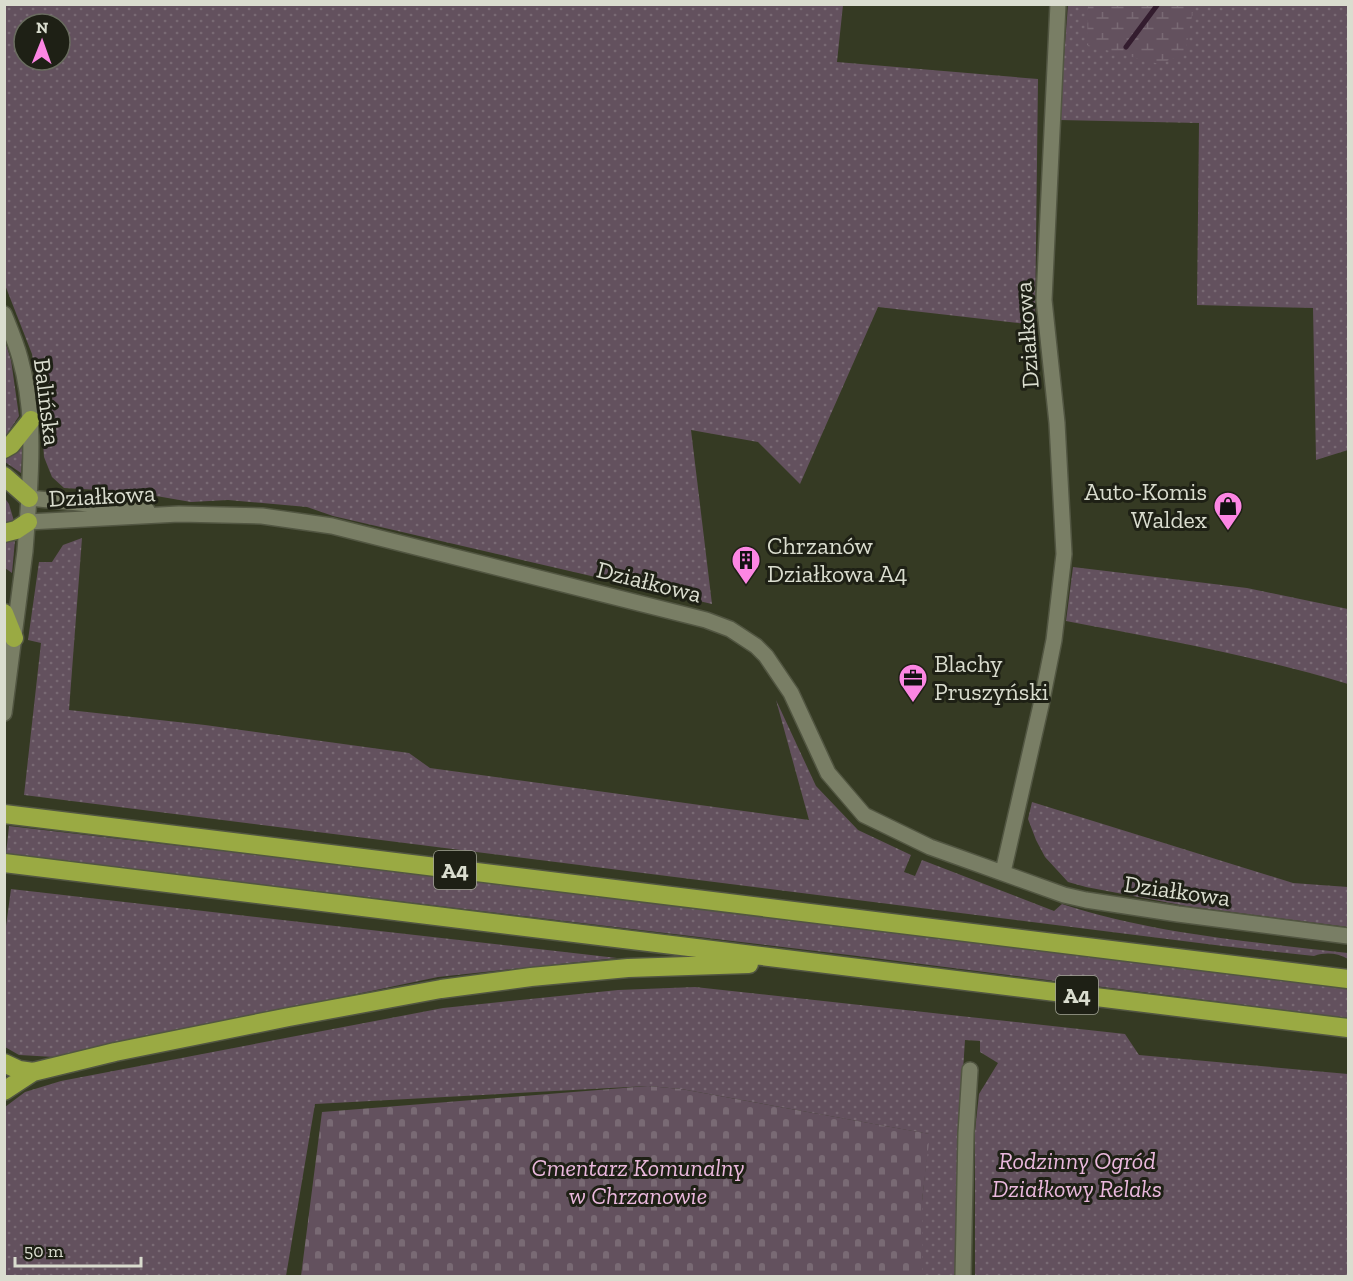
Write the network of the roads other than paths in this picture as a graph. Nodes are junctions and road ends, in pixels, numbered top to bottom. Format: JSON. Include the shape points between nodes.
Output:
{"nodes":[{"id":1,"x":1058,"y":4,"type":"edge"},
{"id":2,"x":4,"y":314,"type":"edge"},
{"id":3,"x":31,"y":420,"type":"junction"},
{"id":4,"x":4,"y":449,"type":"edge"},
{"id":5,"x":4,"y":476,"type":"edge"},
{"id":6,"x":29,"y":498,"type":"junction"},
{"id":7,"x":179,"y":514,"type":"junction"},
{"id":8,"x":28,"y":522,"type":"junction"},
{"id":9,"x":4,"y":533,"type":"edge"},
{"id":10,"x":4,"y":613,"type":"edge"},
{"id":11,"x":14,"y":638,"type":"junction"},
{"id":12,"x":4,"y":713,"type":"edge"},
{"id":13,"x":4,"y":814,"type":"edge"},
{"id":14,"x":4,"y":863,"type":"edge"},
{"id":15,"x":1003,"y":872,"type":"junction"},
{"id":16,"x":1348,"y":936,"type":"edge"},
{"id":17,"x":806,"y":962,"type":"junction"},
{"id":18,"x":1348,"y":979,"type":"edge"},
{"id":19,"x":1348,"y":1028,"type":"edge"},
{"id":20,"x":4,"y":1063,"type":"edge"},
{"id":21,"x":970,"y":1070,"type":"dead end"},
{"id":22,"x":33,"y":1072,"type":"junction"},
{"id":23,"x":4,"y":1092,"type":"edge"},
{"id":24,"x":963,"y":1276,"type":"edge"}],
"edges":[{"from":1,"to":15,"type":"street","name":"Działkowa","via":[[1044,300],[1058,434],[1064,554],[1046,683]]},
{"from":2,"to":3,"type":"street","name":"Balińska","via":[[20,358]]},
{"from":3,"to":4,"type":"highway"},
{"from":3,"to":6,"type":"street","name":"Balińska"},
{"from":5,"to":6,"type":"highway"},
{"from":6,"to":7,"type":"street","name":"Działkowa"},
{"from":6,"to":8,"type":"street","name":"Balińska"},
{"from":7,"to":8,"type":"street","name":"Działkowa"},
{"from":7,"to":15,"type":"street","name":"Działkowa","via":[[262,516],[332,526],[730,628],[766,656],[791,693],[828,773],[864,814],[930,847]]},
{"from":8,"to":9,"type":"highway"},
{"from":8,"to":11,"type":"street","name":"Balińska"},
{"from":10,"to":11,"type":"highway"},
{"from":11,"to":12,"type":"street","name":"Balińska"},
{"from":13,"to":18,"type":"highway","number":"A4"},
{"from":14,"to":17,"type":"highway","number":"A4"},
{"from":15,"to":16,"type":"street","name":"Działkowa","via":[[1086,900]]},
{"from":17,"to":19,"type":"highway","number":"A4"},
{"from":17,"to":22,"type":"highway","via":[[628,968],[463,986],[266,1021]]},
{"from":20,"to":22,"type":"highway"},
{"from":21,"to":24,"type":"street"},
{"from":22,"to":23,"type":"highway"}]}
